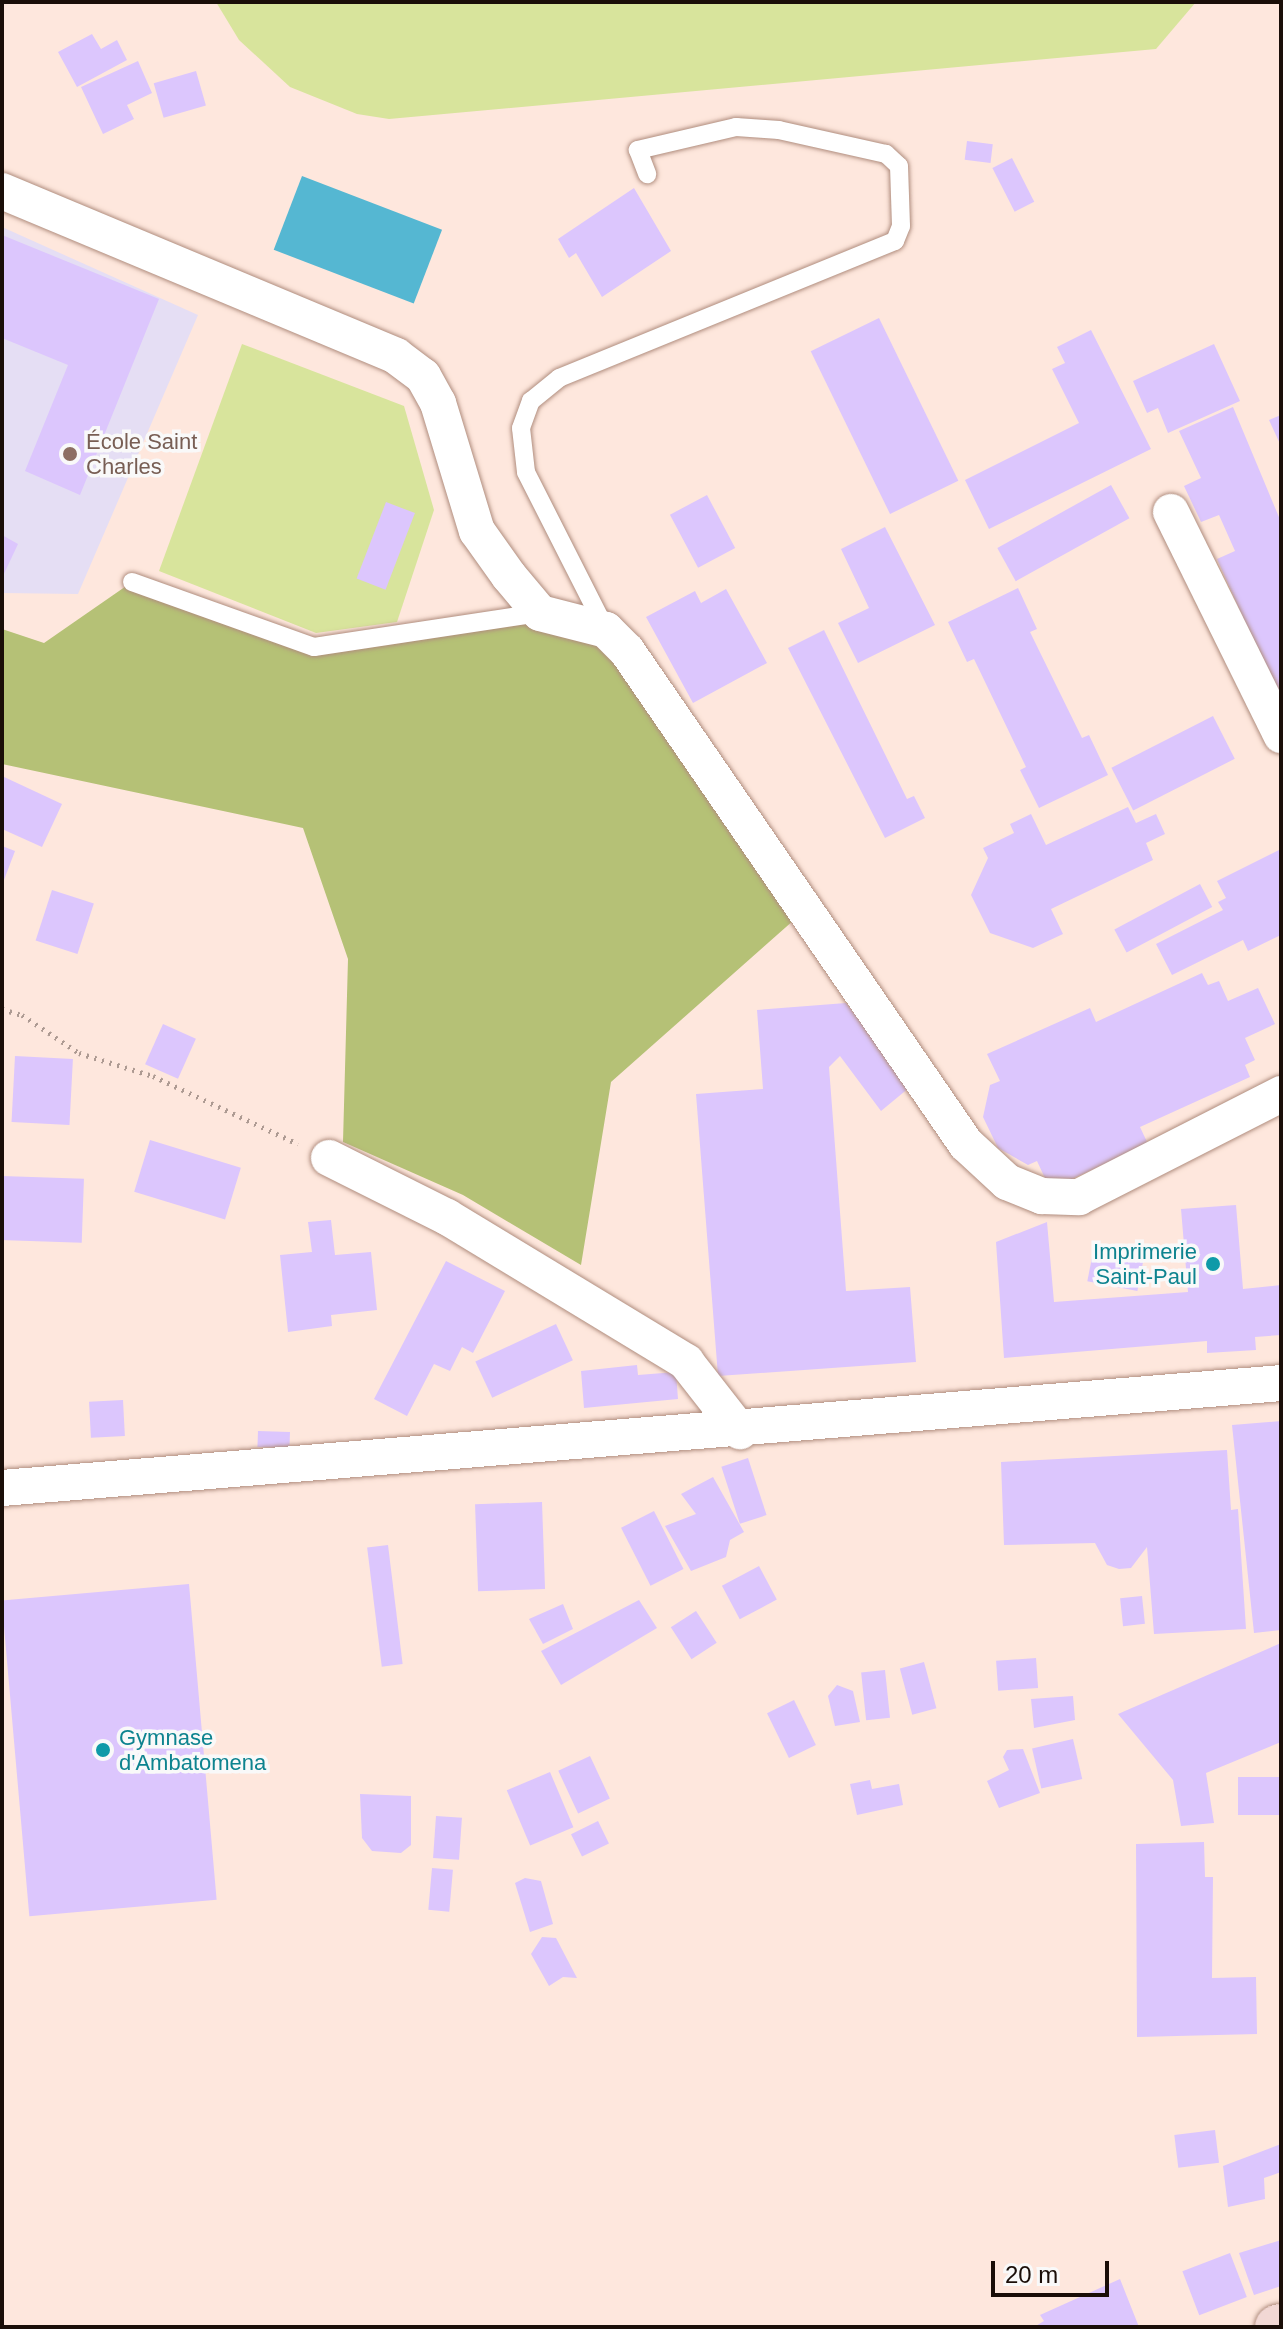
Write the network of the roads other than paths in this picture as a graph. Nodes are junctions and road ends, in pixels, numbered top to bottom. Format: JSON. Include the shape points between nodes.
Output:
{"nodes":[{"id":1,"x":647,"y":174,"type":"dead end"},
{"id":2,"x":2,"y":191,"type":"edge"},
{"id":3,"x":1171,"y":512,"type":"dead end"},
{"id":4,"x":132,"y":582,"type":"dead end"},
{"id":5,"x":540,"y":613,"type":"junction"},
{"id":6,"x":606,"y":630,"type":"junction"},
{"id":7,"x":1281,"y":735,"type":"edge"},
{"id":8,"x":1281,"y":1094,"type":"edge"},
{"id":9,"x":329,"y":1158,"type":"road end"},
{"id":10,"x":1281,"y":1383,"type":"edge"},
{"id":11,"x":740,"y":1431,"type":"junction"},
{"id":12,"x":2,"y":1488,"type":"edge"}],
"edges":[{"from":1,"to":6,"type":"lane","via":[[638,150],[736,127],[779,130],[886,154],[899,166],[901,226],[895,241],[559,378],[531,401],[521,428],[526,472]]},
{"from":2,"to":5,"type":"street","via":[[396,356],[423,376],[438,403],[477,531]]},
{"from":3,"to":7,"type":"street"},
{"from":4,"to":5,"type":"lane","via":[[314,647]]},
{"from":5,"to":6,"type":"street"},
{"from":6,"to":8,"type":"street","via":[[627,651],[966,1144],[1007,1182],[1042,1196],[1079,1197]]},
{"from":9,"to":11,"type":"street","via":[[447,1217],[686,1362]]},
{"from":10,"to":11,"type":"street"},
{"from":11,"to":12,"type":"street"}]}
